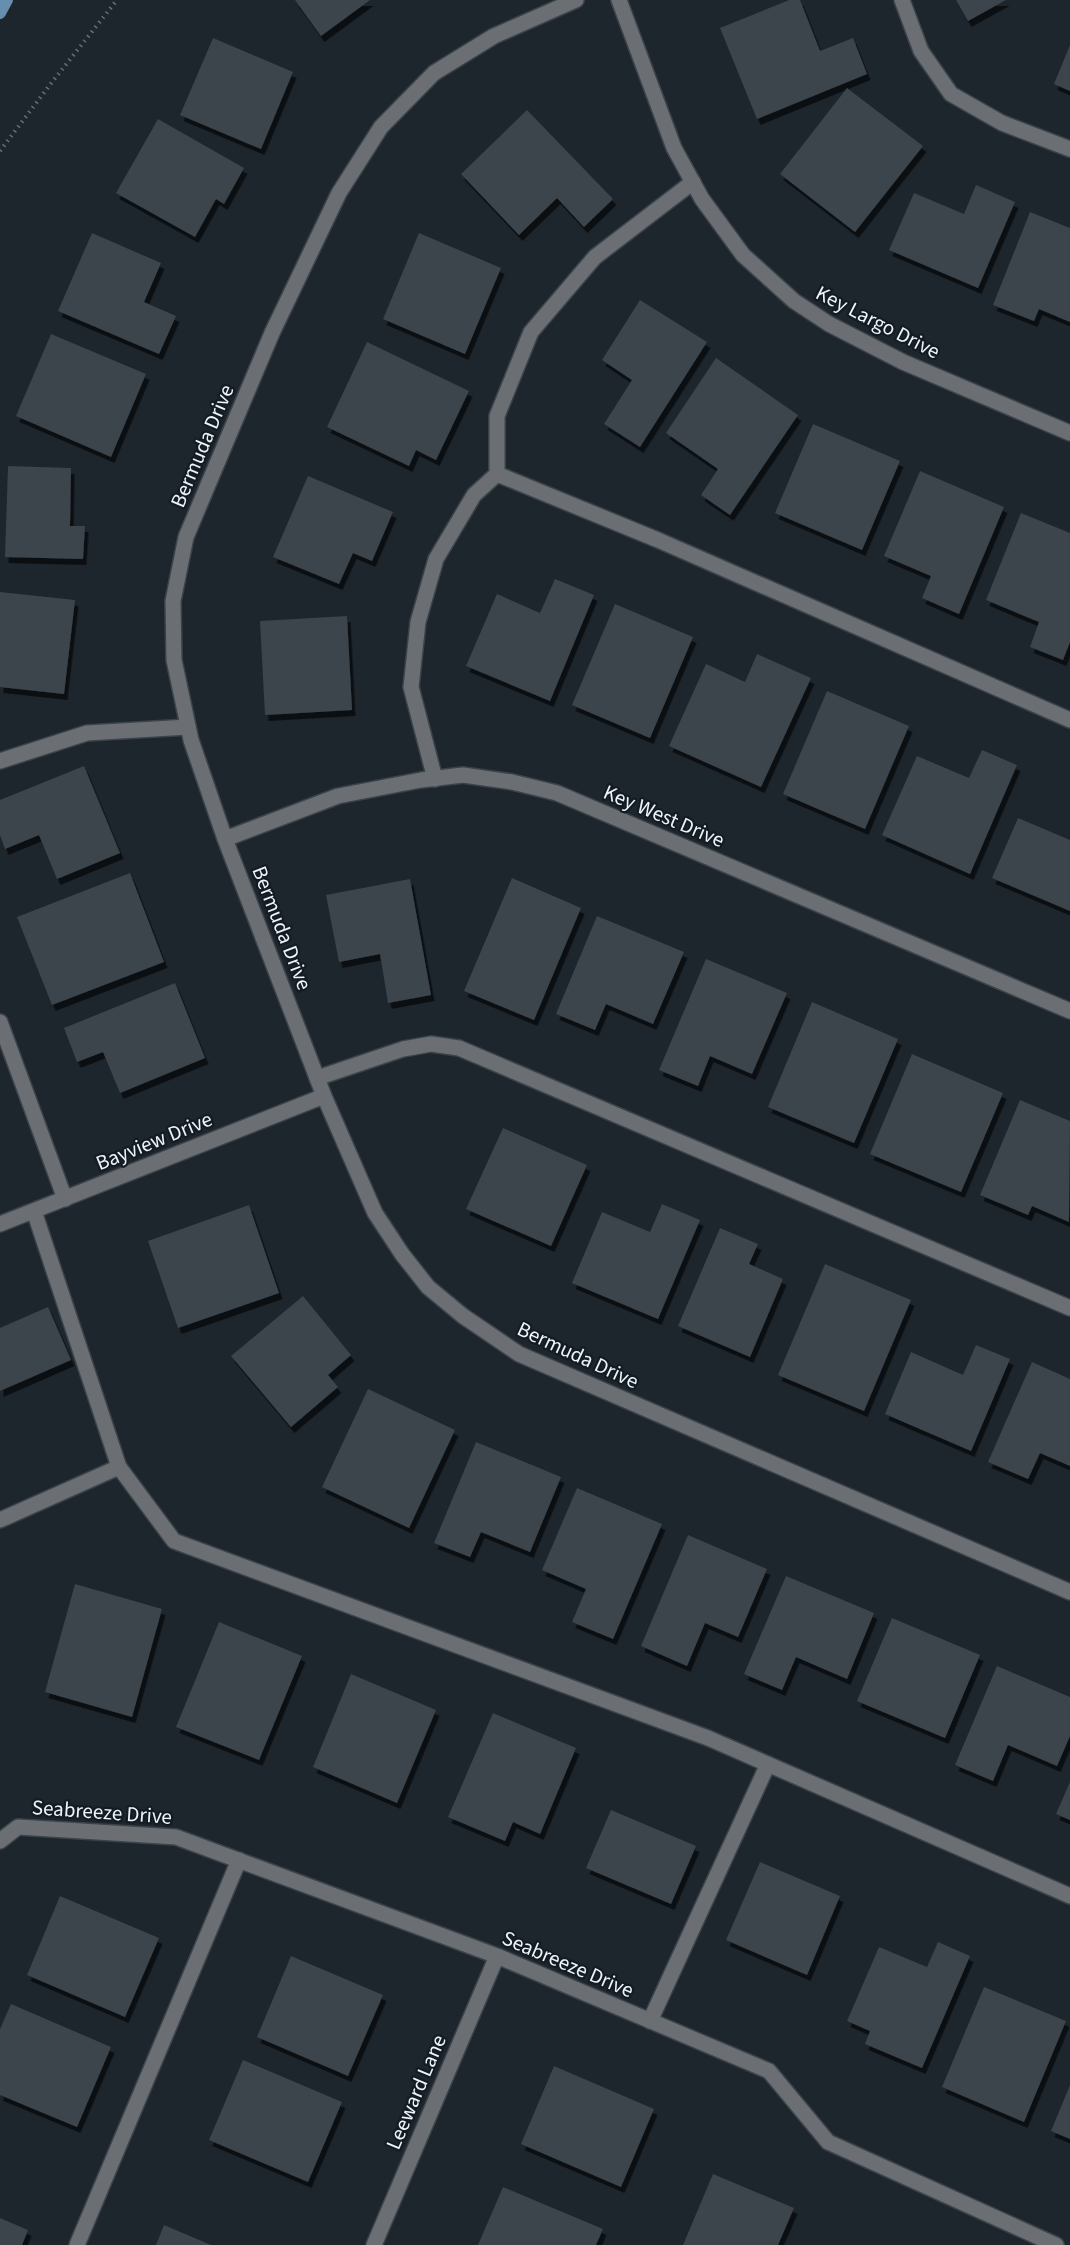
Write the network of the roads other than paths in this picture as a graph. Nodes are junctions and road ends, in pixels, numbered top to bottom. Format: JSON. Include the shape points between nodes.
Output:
{"nodes":[{"id":1,"x":576,"y":0,"type":"edge"},
{"id":2,"x":619,"y":0,"type":"edge"},
{"id":3,"x":902,"y":0,"type":"edge"},
{"id":4,"x":1070,"y":149,"type":"edge"},
{"id":5,"x":693,"y":182,"type":"junction"},
{"id":6,"x":1070,"y":433,"type":"edge"},
{"id":7,"x":497,"y":474,"type":"junction"},
{"id":8,"x":1070,"y":720,"type":"edge"},
{"id":9,"x":188,"y":727,"type":"junction"},
{"id":10,"x":0,"y":760,"type":"edge"},
{"id":11,"x":435,"y":778,"type":"junction"},
{"id":12,"x":225,"y":839,"type":"junction"},
{"id":13,"x":1070,"y":1011,"type":"edge"},
{"id":14,"x":0,"y":1022,"type":"edge"},
{"id":15,"x":317,"y":1078,"type":"junction"},
{"id":16,"x":324,"y":1096,"type":"junction"},
{"id":17,"x":65,"y":1199,"type":"junction"},
{"id":18,"x":34,"y":1211,"type":"junction"},
{"id":19,"x":0,"y":1224,"type":"edge"},
{"id":20,"x":1070,"y":1308,"type":"edge"},
{"id":21,"x":119,"y":1467,"type":"junction"},
{"id":22,"x":0,"y":1520,"type":"edge"},
{"id":23,"x":1070,"y":1592,"type":"edge"},
{"id":24,"x":768,"y":1764,"type":"junction"},
{"id":25,"x":0,"y":1841,"type":"edge"},
{"id":26,"x":240,"y":1860,"type":"junction"},
{"id":27,"x":1070,"y":1896,"type":"edge"},
{"id":28,"x":497,"y":1956,"type":"junction"},
{"id":29,"x":650,"y":2021,"type":"junction"},
{"id":30,"x":77,"y":2245,"type":"edge"},
{"id":31,"x":374,"y":2245,"type":"edge"},
{"id":32,"x":1056,"y":2245,"type":"edge"}],
"edges":[{"from":1,"to":9,"type":"street","name":"Bermuda Drive","via":[[494,36],[434,73],[381,127],[339,193],[272,333],[186,537],[173,601],[174,660]]},
{"from":2,"to":5,"type":"street","name":"Key Largo Drive","via":[[675,148]]},
{"from":3,"to":4,"type":"street","via":[[921,51],[951,94],[1002,123]]},
{"from":5,"to":6,"type":"street","name":"Key Largo Drive","via":[[743,255],[794,301],[903,362]]},
{"from":5,"to":7,"type":"street","via":[[595,257],[531,332],[497,416]]},
{"from":7,"to":8,"type":"street"},
{"from":7,"to":11,"type":"street","via":[[474,495],[436,559],[418,622],[411,687]]},
{"from":9,"to":10,"type":"street","via":[[87,734]]},
{"from":9,"to":12,"type":"street","name":"Bermuda Drive"},
{"from":11,"to":12,"type":"street","name":"Key West Drive","via":[[338,795]]},
{"from":11,"to":13,"type":"street","name":"Key West Drive","via":[[463,775],[557,794]]},
{"from":12,"to":15,"type":"street","name":"Bermuda Drive"},
{"from":14,"to":17,"type":"street"},
{"from":15,"to":16,"type":"street","name":"Bermuda Drive"},
{"from":15,"to":20,"type":"street","via":[[403,1049],[431,1044],[459,1048]]},
{"from":16,"to":17,"type":"street","name":"Bayview Drive"},
{"from":16,"to":23,"type":"street","name":"Bermuda Drive","via":[[375,1213],[402,1254],[428,1287],[519,1354]]},
{"from":17,"to":18,"type":"street","name":"Bayview Drive"},
{"from":18,"to":19,"type":"street","name":"Bayview Drive"},
{"from":18,"to":21,"type":"street"},
{"from":21,"to":22,"type":"street"},
{"from":21,"to":24,"type":"street","via":[[174,1541],[708,1738]]},
{"from":24,"to":27,"type":"street"},
{"from":24,"to":29,"type":"street"},
{"from":25,"to":26,"type":"street","name":"Seabreeze Drive","via":[[18,1827],[176,1837]]},
{"from":26,"to":28,"type":"street","name":"Seabreeze Drive"},
{"from":26,"to":30,"type":"street"},
{"from":28,"to":29,"type":"street","name":"Seabreeze Drive"},
{"from":28,"to":31,"type":"street","name":"Leeward Lane"},
{"from":29,"to":32,"type":"street","name":"Seabreeze Drive","via":[[769,2071],[828,2142]]}]}
